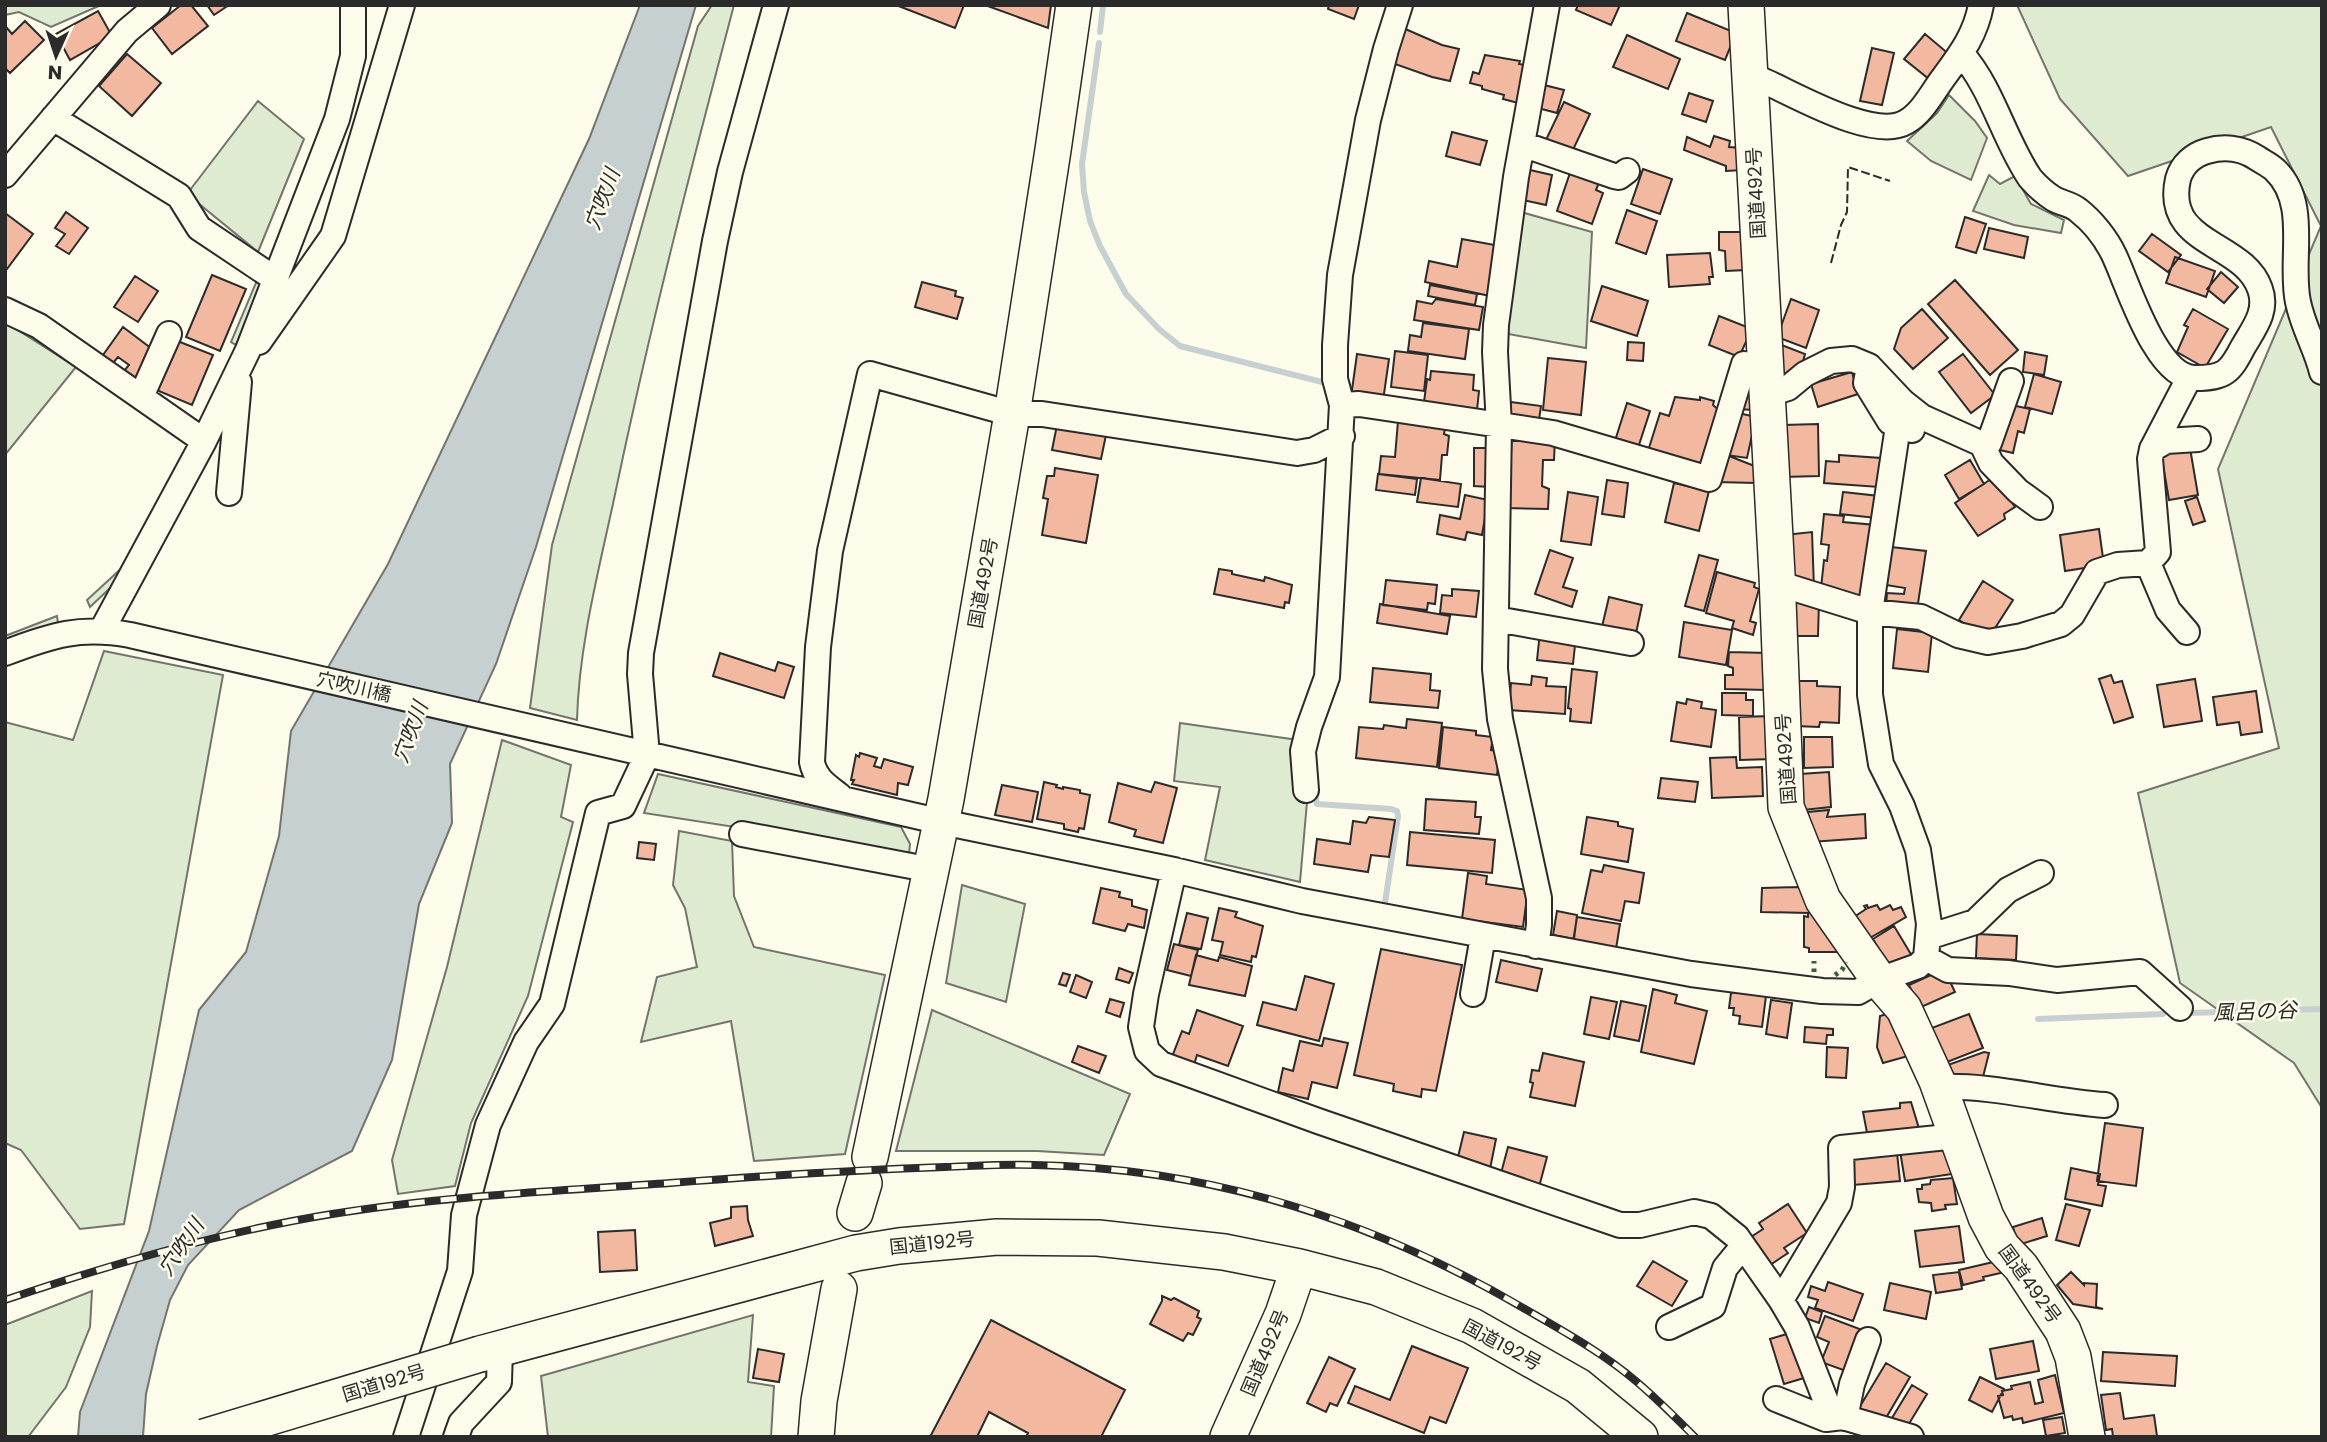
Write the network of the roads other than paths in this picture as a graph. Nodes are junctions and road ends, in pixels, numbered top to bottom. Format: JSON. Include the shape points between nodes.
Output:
{"nodes":[{"id":1,"x":158,"y":5,"type":"edge"},
{"id":2,"x":402,"y":5,"type":"edge"},
{"id":3,"x":776,"y":5,"type":"edge"},
{"id":4,"x":1074,"y":5,"type":"edge"},
{"id":5,"x":1400,"y":5,"type":"edge"},
{"id":6,"x":1547,"y":5,"type":"edge"},
{"id":7,"x":1746,"y":5,"type":"edge"},
{"id":8,"x":1981,"y":5,"type":"edge"},
{"id":9,"x":355,"y":10,"type":"edge"},
{"id":10,"x":1961,"y":53,"type":"junction"},
{"id":11,"x":1750,"y":79,"type":"junction"},
{"id":12,"x":53,"y":118,"type":"junction"},
{"id":13,"x":1522,"y":144,"type":"junction"},
{"id":14,"x":1627,"y":171,"type":"dead end"},
{"id":15,"x":5,"y":175,"type":"edge"},
{"id":16,"x":275,"y":279,"type":"junction"},
{"id":17,"x":5,"y":310,"type":"edge"},
{"id":18,"x":169,"y":334,"type":"dead end"},
{"id":19,"x":240,"y":365,"type":"junction"},
{"id":20,"x":1869,"y":366,"type":"junction"},
{"id":21,"x":2322,"y":372,"type":"edge"},
{"id":22,"x":2189,"y":378,"type":"junction"},
{"id":23,"x":2011,"y":381,"type":"dead end"},
{"id":24,"x":1766,"y":382,"type":"junction"},
{"id":25,"x":141,"y":397,"type":"junction"},
{"id":26,"x":1342,"y":405,"type":"junction"},
{"id":27,"x":1012,"y":414,"type":"junction"},
{"id":28,"x":1499,"y":425,"type":"junction"},
{"id":29,"x":1898,"y":426,"type":"junction"},
{"id":30,"x":1952,"y":430,"type":"junction"},
{"id":31,"x":1342,"y":436,"type":"junction"},
{"id":32,"x":2198,"y":439,"type":"dead end"},
{"id":33,"x":204,"y":441,"type":"junction"},
{"id":34,"x":1982,"y":444,"type":"junction"},
{"id":35,"x":2152,"y":449,"type":"junction"},
{"id":36,"x":229,"y":493,"type":"dead end"},
{"id":37,"x":2040,"y":507,"type":"dead end"},
{"id":38,"x":2148,"y":563,"type":"junction"},
{"id":39,"x":1777,"y":583,"type":"junction"},
{"id":40,"x":1870,"y":612,"type":"junction"},
{"id":41,"x":1496,"y":619,"type":"junction"},
{"id":42,"x":102,"y":630,"type":"junction"},
{"id":43,"x":2187,"y":632,"type":"dead end"},
{"id":44,"x":1630,"y":643,"type":"dead end"},
{"id":45,"x":5,"y":653,"type":"edge"},
{"id":46,"x":647,"y":755,"type":"junction"},
{"id":47,"x":1306,"y":790,"type":"dead end"},
{"id":48,"x":842,"y":798,"type":"junction"},
{"id":49,"x":942,"y":822,"type":"junction"},
{"id":50,"x":742,"y":834,"type":"dead end"},
{"id":51,"x":932,"y":870,"type":"junction"},
{"id":52,"x":1174,"y":870,"type":"junction"},
{"id":53,"x":2041,"y":873,"type":"dead end"},
{"id":54,"x":1483,"y":936,"type":"junction"},
{"id":55,"x":1536,"y":946,"type":"junction"},
{"id":56,"x":1927,"y":947,"type":"junction"},
{"id":57,"x":1879,"y":980,"type":"junction"},
{"id":58,"x":1473,"y":994,"type":"dead end"},
{"id":59,"x":2180,"y":1008,"type":"dead end"},
{"id":60,"x":1939,"y":1087,"type":"junction"},
{"id":61,"x":2105,"y":1105,"type":"dead end"},
{"id":62,"x":1957,"y":1136,"type":"junction"},
{"id":63,"x":863,"y":1184,"type":"dead end"},
{"id":64,"x":1743,"y":1246,"type":"junction"},
{"id":65,"x":1299,"y":1267,"type":"junction"},
{"id":66,"x":839,"y":1289,"type":"dead end"},
{"id":67,"x":1781,"y":1300,"type":"junction"},
{"id":68,"x":1669,"y":1327,"type":"dead end"},
{"id":69,"x":1868,"y":1340,"type":"dead end"},
{"id":70,"x":490,"y":1352,"type":"junction"},
{"id":71,"x":1776,"y":1399,"type":"dead end"},
{"id":72,"x":1844,"y":1418,"type":"junction"},
{"id":73,"x":204,"y":1437,"type":"edge"},
{"id":74,"x":406,"y":1437,"type":"edge"},
{"id":75,"x":456,"y":1437,"type":"edge"},
{"id":76,"x":816,"y":1437,"type":"edge"},
{"id":77,"x":1228,"y":1437,"type":"edge"},
{"id":78,"x":1640,"y":1437,"type":"edge"},
{"id":79,"x":1911,"y":1437,"type":"edge"},
{"id":80,"x":2087,"y":1437,"type":"edge"}],
"edges":[{"from":1,"to":12,"type":"street","via":[[127,31]]},
{"from":2,"to":19,"type":"street","via":[[333,236]]},
{"from":3,"to":46,"type":"street","via":[[715,241],[641,653]]},
{"from":4,"to":27,"type":"highway","name":"国道492号"},
{"from":5,"to":26,"type":"street","via":[[1368,120],[1340,275],[1335,379]]},
{"from":6,"to":13,"type":"street"},
{"from":7,"to":11,"type":"highway","name":"国道492号"},
{"from":8,"to":10,"type":"street","via":[[1976,28]]},
{"from":9,"to":16,"type":"street","via":[[353,56],[337,119]]},
{"from":10,"to":11,"type":"street","via":[[1920,110],[1906,123],[1883,128],[1858,123]]},
{"from":10,"to":22,"type":"street","via":[[1976,71],[2032,180],[2053,199],[2077,208],[2101,234],[2143,325],[2168,364]]},
{"from":11,"to":24,"type":"highway","name":"国道492号"},
{"from":12,"to":15,"type":"street"},
{"from":12,"to":16,"type":"street","via":[[179,196],[199,228]]},
{"from":13,"to":14,"type":"street","via":[[1614,176]]},
{"from":13,"to":28,"type":"street","via":[[1496,325]]},
{"from":16,"to":19,"type":"street"},
{"from":17,"to":25,"type":"street","via":[[39,326]]},
{"from":18,"to":25,"type":"street"},
{"from":19,"to":33,"type":"street"},
{"from":19,"to":36,"type":"street"},
{"from":20,"to":24,"type":"street","via":[[1852,359],[1831,361],[1788,388]]},
{"from":20,"to":29,"type":"street","via":[[1866,383],[1889,422]]},
{"from":20,"to":30,"type":"street","via":[[1922,417]]},
{"from":21,"to":22,"type":"street","via":[[2297,299],[2296,214],[2289,191],[2275,170],[2249,152],[2231,148],[2208,150],[2180,170],[2178,213],[2195,233],[2252,272],[2261,290],[2263,311],[2231,369],[2212,378]]},
{"from":22,"to":35,"type":"street"},
{"from":23,"to":34,"type":"street","via":[[1989,443]]},
{"from":24,"to":28,"type":"street","via":[[1744,363],[1709,479],[1553,433]]},
{"from":24,"to":39,"type":"highway","name":"国道492号"},
{"from":25,"to":33,"type":"street"},
{"from":26,"to":28,"type":"street"},
{"from":26,"to":31,"type":"street"},
{"from":27,"to":31,"type":"street","via":[[1042,414],[1297,453]]},
{"from":27,"to":48,"type":"street","via":[[870,374],[830,551],[818,647],[813,769]]},
{"from":27,"to":49,"type":"highway","name":"国道492号"},
{"from":28,"to":41,"type":"street"},
{"from":29,"to":30,"type":"street","via":[[1932,439],[1948,437]]},
{"from":29,"to":40,"type":"street"},
{"from":30,"to":34,"type":"street"},
{"from":31,"to":47,"type":"street","via":[[1327,677],[1303,751]]},
{"from":32,"to":35,"type":"street","via":[[2166,441]]},
{"from":33,"to":42,"type":"street"},
{"from":34,"to":37,"type":"street","via":[[1991,463]]},
{"from":35,"to":38,"type":"street","via":[[2158,552]]},
{"from":38,"to":40,"type":"street","via":[[2097,572],[2072,615],[2060,624],[1988,642],[1958,635],[1921,617]]},
{"from":38,"to":43,"type":"street","via":[[2168,610]]},
{"from":39,"to":40,"type":"street"},
{"from":39,"to":57,"type":"highway","name":"国道492号","via":[[1786,807],[1823,900]]},
{"from":40,"to":56,"type":"street","via":[[1870,695],[1881,764],[1918,850],[1929,924]]},
{"from":41,"to":44,"type":"street"},
{"from":41,"to":55,"type":"street","via":[[1500,719],[1539,898]]},
{"from":42,"to":45,"type":"street","name":"穴吹川橋","via":[[51,636]]},
{"from":42,"to":46,"type":"street","name":"穴吹川橋"},
{"from":46,"to":48,"type":"street","name":"穴吹川橋"},
{"from":46,"to":74,"type":"street","via":[[623,806],[598,813],[551,1004],[526,1042],[488,1125],[464,1215],[460,1271]]},
{"from":48,"to":49,"type":"street","name":"穴吹川橋"},
{"from":49,"to":51,"type":"highway","name":"国道492号"},
{"from":49,"to":52,"type":"street","name":"穴吹川橋"},
{"from":50,"to":51,"type":"street"},
{"from":51,"to":63,"type":"highway","name":"国道492号"},
{"from":52,"to":54,"type":"street","name":"穴吹川橋","via":[[1302,901]]},
{"from":52,"to":64,"type":"street","via":[[1140,1027],[1147,1051],[1161,1064],[1620,1225],[1694,1212],[1711,1216]]},
{"from":53,"to":56,"type":"street","name":"穴吹川橋","via":[[2008,890],[1975,922]]},
{"from":54,"to":55,"type":"street","name":"穴吹川橋"},
{"from":54,"to":58,"type":"street"},
{"from":55,"to":57,"type":"street","name":"穴吹川橋","via":[[1691,974],[1822,991],[1858,992]]},
{"from":56,"to":57,"type":"street","name":"穴吹川橋","via":[[1918,966]]},
{"from":56,"to":59,"type":"street","via":[[1948,970],[2057,980],[2140,972]]},
{"from":57,"to":60,"type":"highway","name":"国道492号","via":[[1904,1009]]},
{"from":60,"to":61,"type":"street","via":[[1974,1086]]},
{"from":60,"to":62,"type":"highway","name":"国道492号"},
{"from":62,"to":67,"type":"street","via":[[1841,1148],[1839,1203]]},
{"from":62,"to":80,"type":"highway","name":"国道492号","via":[[1986,1217],[2002,1247],[2021,1267],[2063,1331],[2073,1357]]},
{"from":64,"to":67,"type":"street"},
{"from":64,"to":68,"type":"street","via":[[1725,1268],[1713,1307]]},
{"from":65,"to":70,"type":"highway","name":"国道192号","via":[[1224,1252],[1098,1238],[997,1237],[899,1246],[813,1263]]},
{"from":65,"to":77,"type":"highway","name":"国道492号"},
{"from":65,"to":78,"type":"highway","name":"国道192号","via":[[1376,1287],[1472,1326],[1578,1386]]},
{"from":66,"to":76,"type":"highway"},
{"from":67,"to":72,"type":"street","via":[[1827,1404]]},
{"from":69,"to":72,"type":"street"},
{"from":70,"to":73,"type":"highway","name":"国道192号","bridge":true},
{"from":70,"to":75,"type":"street","via":[[499,1382],[461,1423]]},
{"from":71,"to":72,"type":"street","via":[[1826,1419]]},
{"from":72,"to":79,"type":"street"}]}
